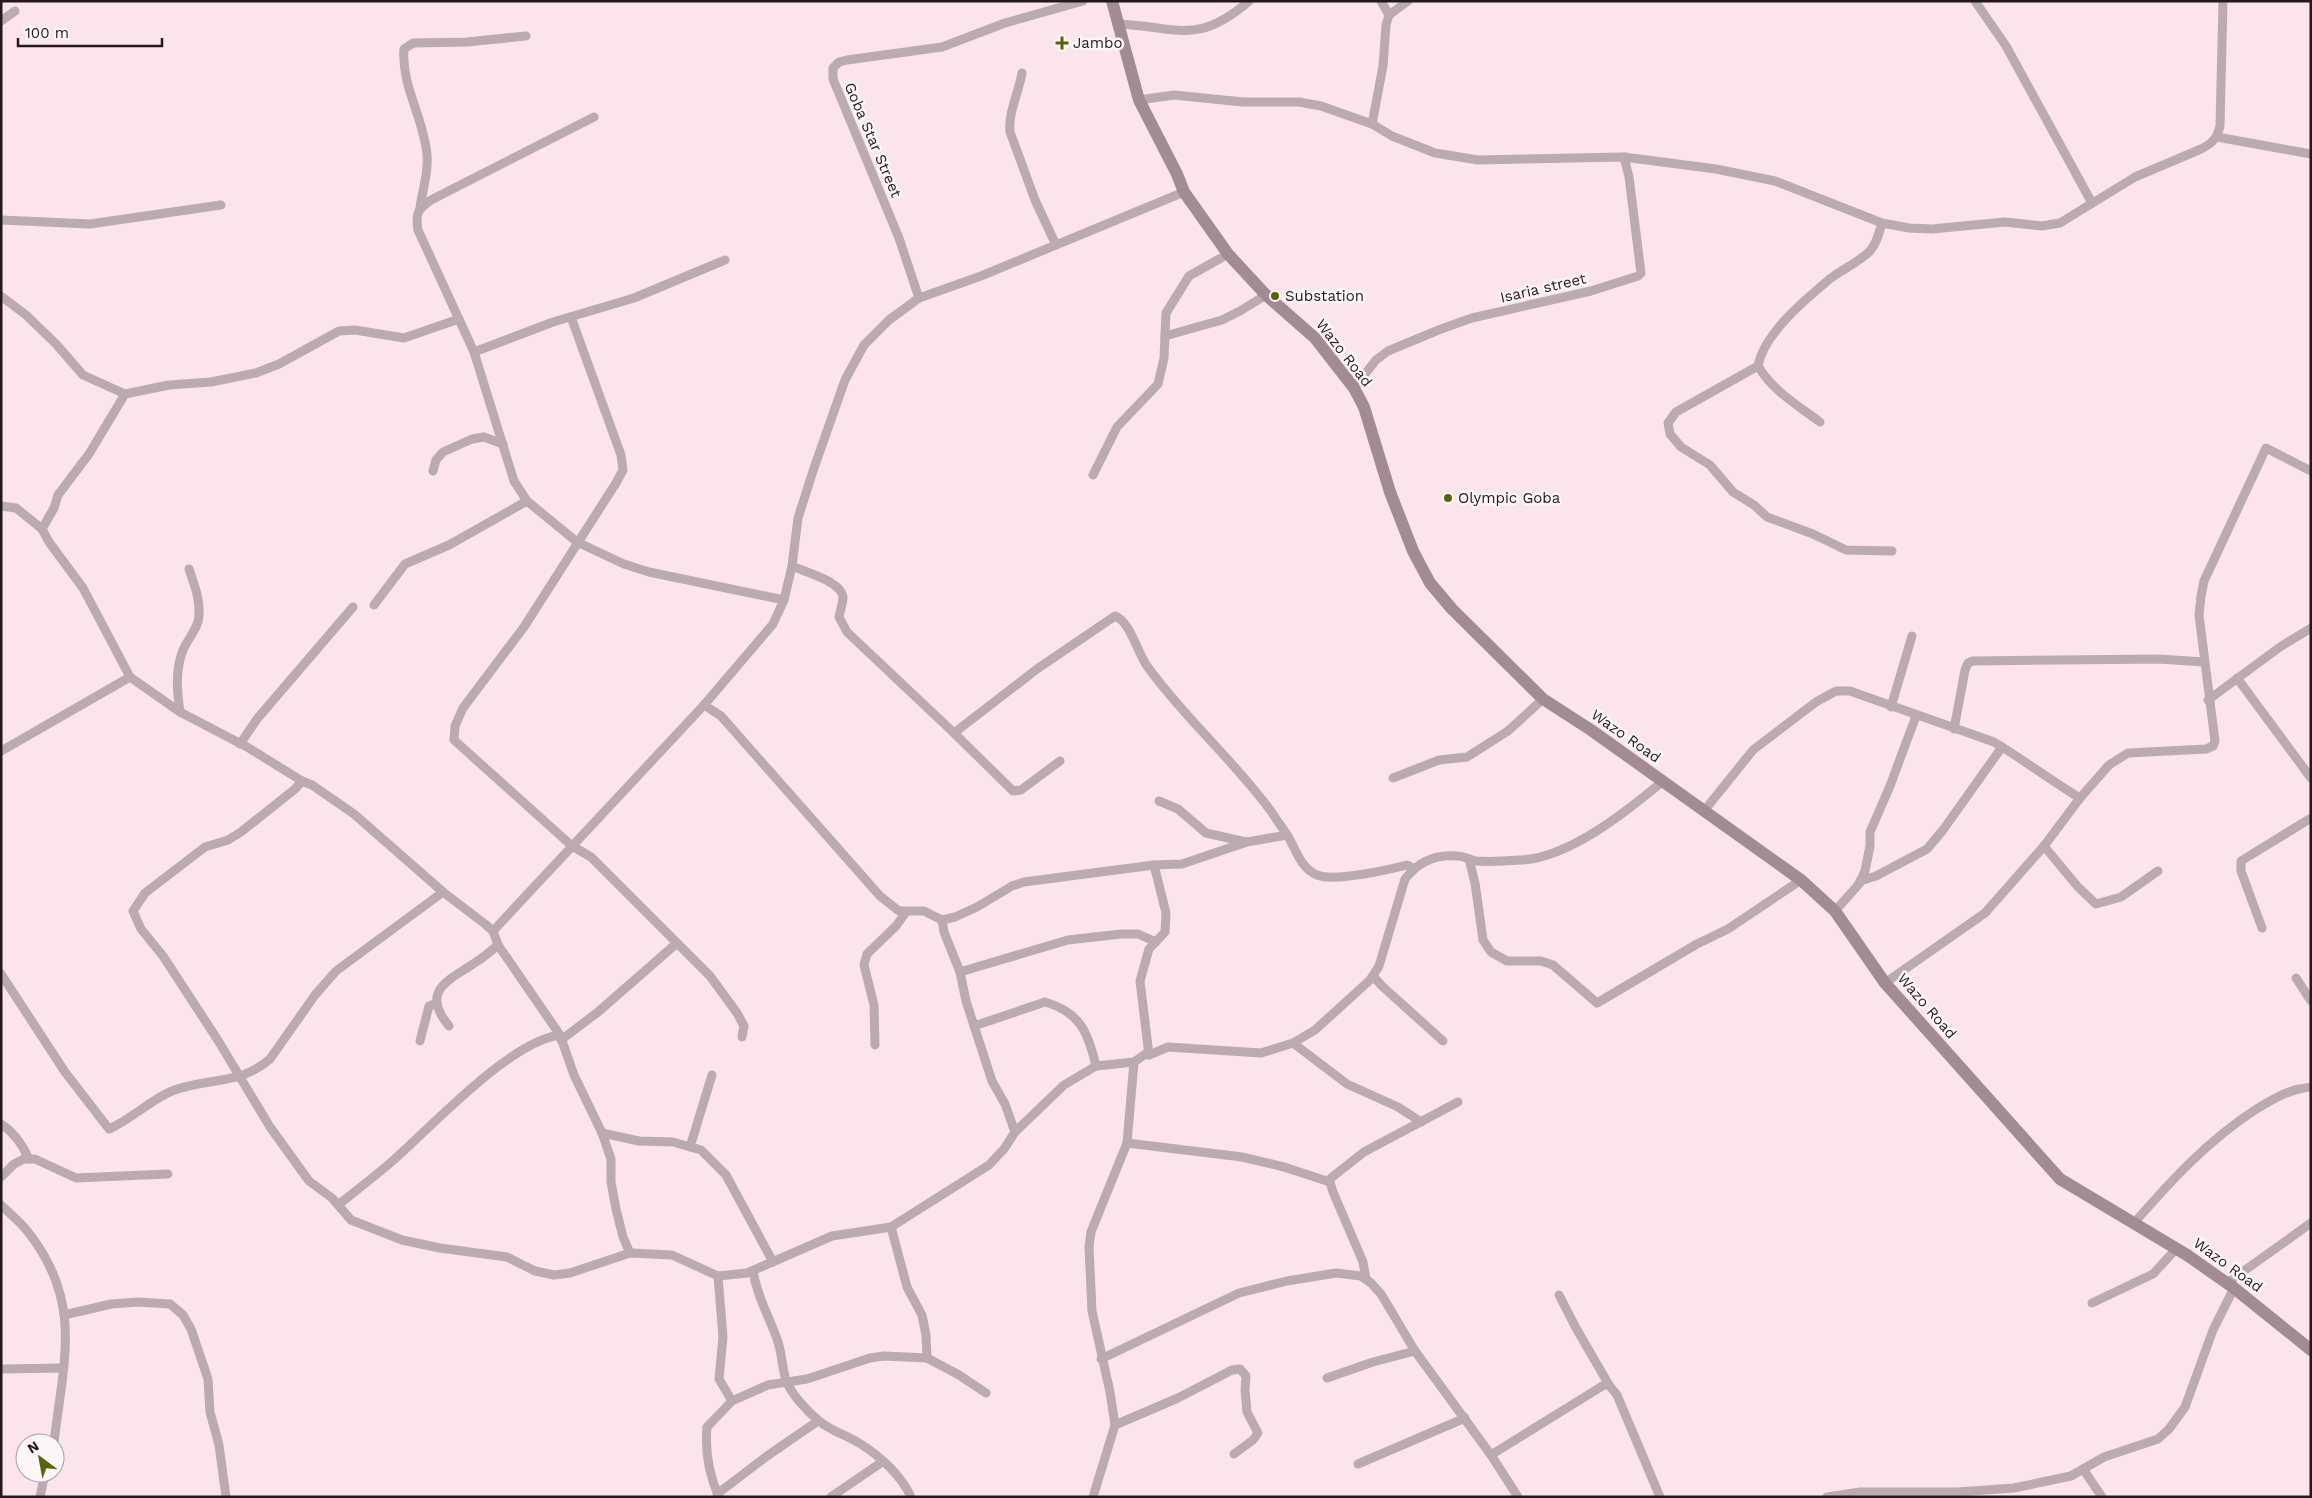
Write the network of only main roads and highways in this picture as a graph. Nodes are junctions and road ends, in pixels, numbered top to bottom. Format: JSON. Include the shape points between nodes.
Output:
{"nodes":[{"id":1,"x":1112,"y":1,"type":"edge"},
{"id":2,"x":2311,"y":1350,"type":"edge"}],
"edges":[{"from":1,"to":2,"type":"main road","name":"Wazo Road","via":[[1139,100],[1184,192],[1228,254],[1266,295],[1315,338],[1354,388],[1364,407],[1412,551],[1430,583],[1452,609],[1543,699],[1592,730],[1801,880],[1835,912],[1885,983],[2060,1179],[2177,1248]]}]}
